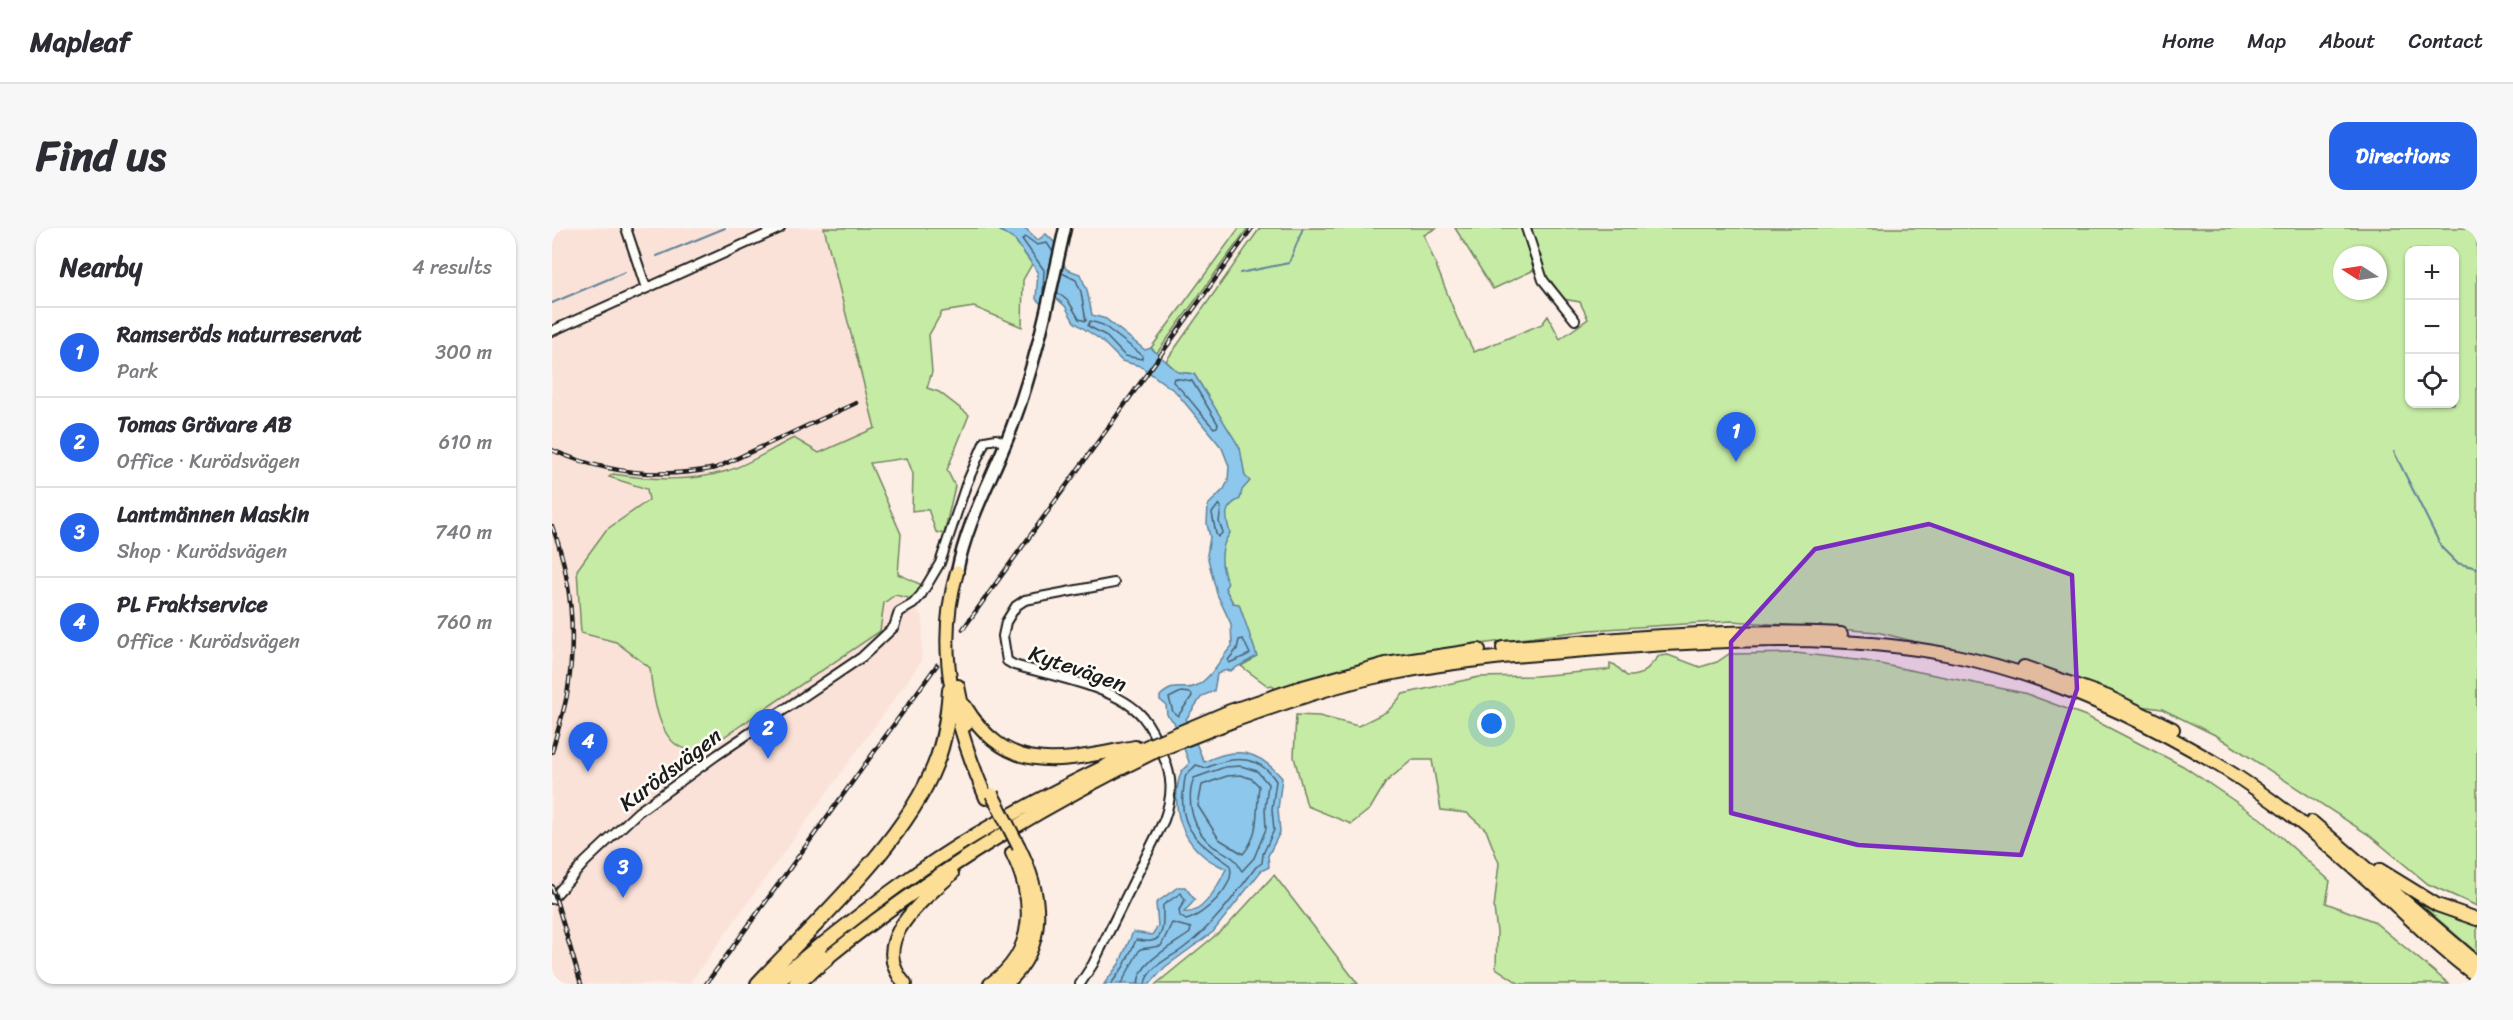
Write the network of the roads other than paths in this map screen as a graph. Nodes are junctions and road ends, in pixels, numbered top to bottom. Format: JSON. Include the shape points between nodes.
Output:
{"nodes":[{"id":1,"x":626,"y":228,"type":"edge"},
{"id":2,"x":780,"y":228,"type":"edge"},
{"id":3,"x":1065,"y":228,"type":"edge"},
{"id":4,"x":1526,"y":228,"type":"edge"},
{"id":5,"x":646,"y":288,"type":"junction"},
{"id":6,"x":1575,"y":320,"type":"dead end"},
{"id":7,"x":552,"y":331,"type":"edge"},
{"id":8,"x":1005,"y":443,"type":"junction"},
{"id":9,"x":957,"y":572,"type":"joint"},
{"id":10,"x":1114,"y":583,"type":"dead end"},
{"id":11,"x":955,"y":692,"type":"junction"},
{"id":12,"x":1232,"y":716,"type":"junction"},
{"id":13,"x":1153,"y":748,"type":"junction"},
{"id":14,"x":2328,"y":834,"type":"junction"},
{"id":15,"x":982,"y":847,"type":"junction"},
{"id":16,"x":1015,"y":849,"type":"junction"},
{"id":17,"x":552,"y":899,"type":"edge"},
{"id":18,"x":2477,"y":919,"type":"edge"},
{"id":19,"x":823,"y":952,"type":"junction"},
{"id":20,"x":2477,"y":963,"type":"edge"},
{"id":21,"x":2477,"y":976,"type":"edge"},
{"id":22,"x":758,"y":984,"type":"edge"},
{"id":23,"x":774,"y":984,"type":"edge"},
{"id":24,"x":796,"y":984,"type":"edge"},
{"id":25,"x":905,"y":984,"type":"edge"},
{"id":26,"x":990,"y":984,"type":"edge"},
{"id":27,"x":1006,"y":984,"type":"edge"},
{"id":28,"x":1080,"y":984,"type":"edge"}],
"edges":[{"from":1,"to":5,"type":"street"},
{"from":2,"to":5,"type":"street"},
{"from":3,"to":8,"type":"street","via":[[1027,380]]},
{"from":4,"to":6,"type":"street","via":[[1543,280]]},
{"from":5,"to":7,"type":"street"},
{"from":8,"to":9,"type":"street","via":[[976,509]]},
{"from":8,"to":17,"type":"street","name":"Kurödsvägen","via":[[996,439],[985,441],[940,563],[917,600],[900,612],[894,627],[862,657],[638,812]]},
{"from":9,"to":11,"type":"main road","via":[[948,626]]},
{"from":10,"to":28,"type":"street","name":"Kytevägen","via":[[1025,600],[1010,612],[1003,636],[1003,651],[1007,661],[1014,665],[1127,703],[1152,731],[1169,769],[1172,784],[1164,820]]},
{"from":11,"to":13,"type":"main road","via":[[986,735],[1022,757],[1046,760]]},
{"from":11,"to":16,"type":"main road","bridge":true,"via":[[989,796]]},
{"from":11,"to":22,"type":"highway","via":[[940,753],[916,803],[883,848]]},
{"from":12,"to":13,"type":"main road","bridge":true},
{"from":12,"to":14,"type":"main road","via":[[1299,688],[1386,664],[1480,650],[1719,633],[1814,633],[1905,640],[2028,668],[2140,711],[2238,768]]},
{"from":12,"to":21,"type":"main road","via":[[1387,674],[1480,659],[1667,644],[1774,641],[1857,643],[1951,656],[2025,675],[2104,705],[2223,768],[2322,841]]},
{"from":13,"to":15,"type":"main road"},
{"from":13,"to":19,"type":"main road","via":[[1083,776],[976,835],[896,887]]},
{"from":14,"to":18,"type":"main road","via":[[2417,894]]},
{"from":14,"to":20,"type":"main road"},
{"from":15,"to":19,"type":"main road"},
{"from":15,"to":25,"type":"main road","via":[[915,907],[896,932],[892,956]]},
{"from":16,"to":26,"type":"main road","via":[[1025,883],[1029,920],[1019,953],[1005,973]]},
{"from":16,"to":27,"type":"main road","via":[[1034,884],[1038,922],[1028,955]]},
{"from":19,"to":23,"type":"highway"},
{"from":19,"to":24,"type":"highway"}]}
